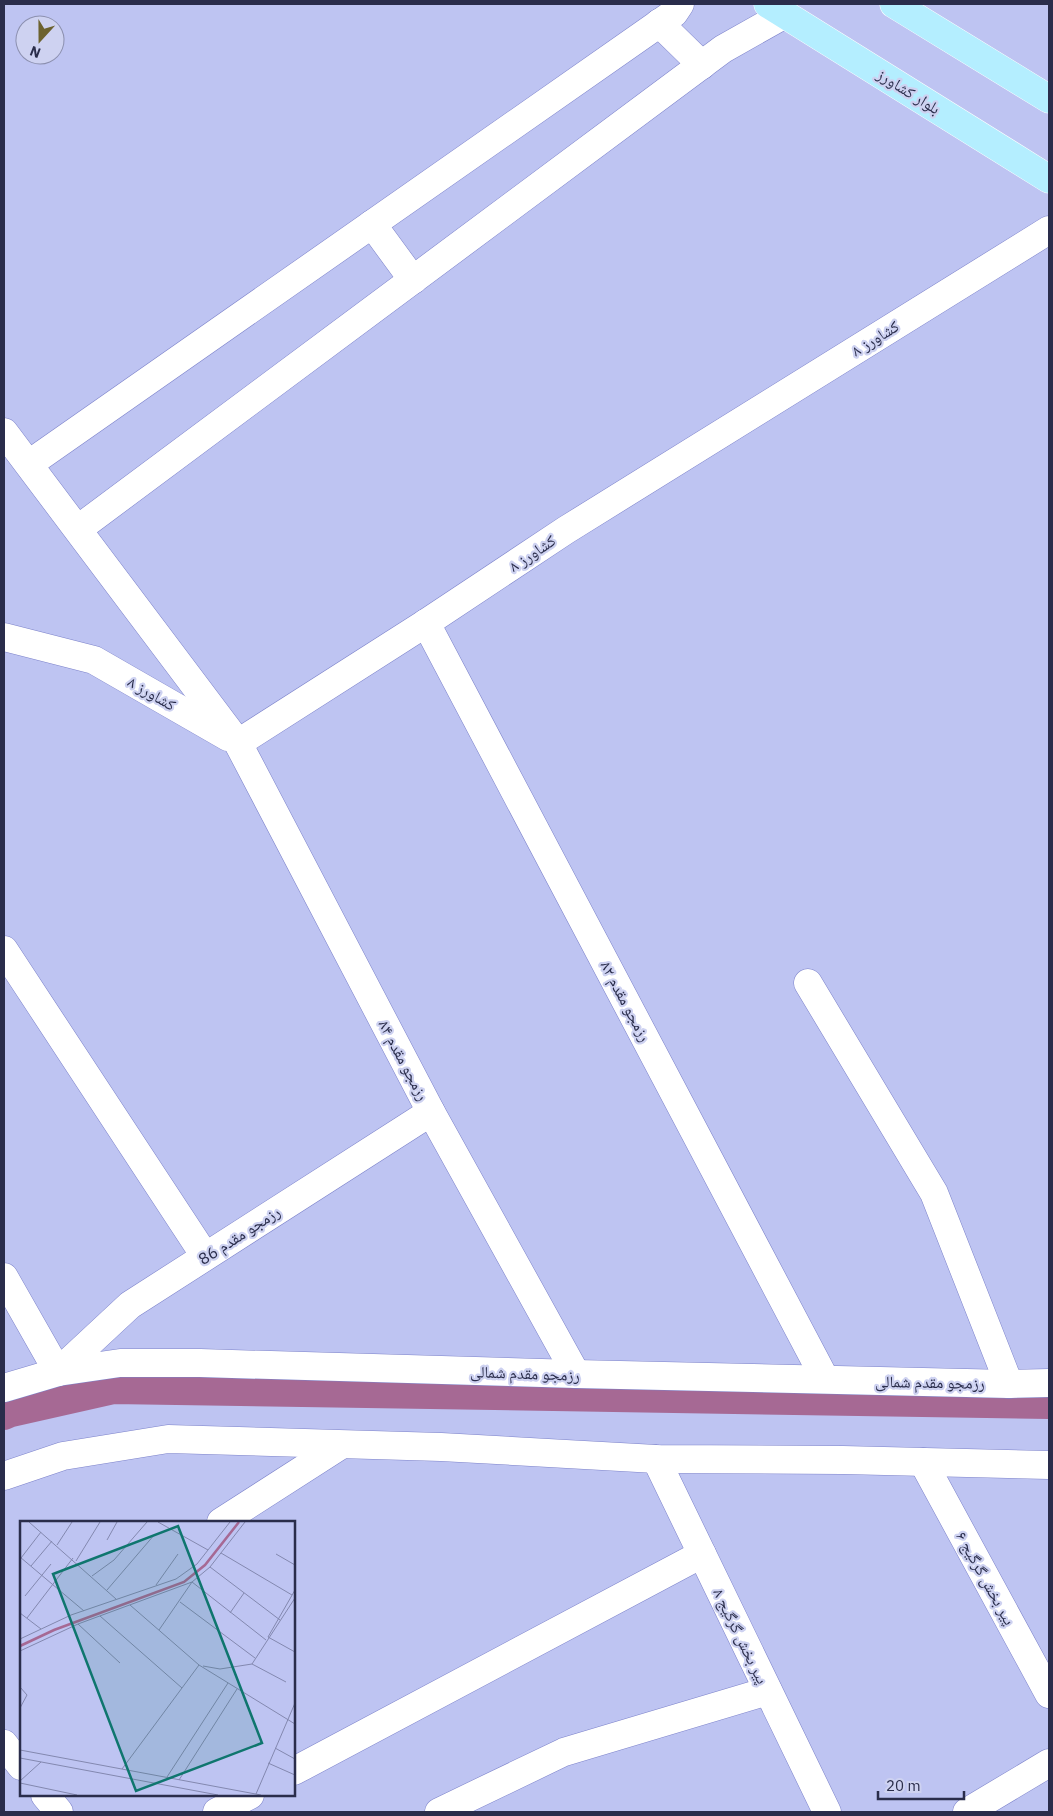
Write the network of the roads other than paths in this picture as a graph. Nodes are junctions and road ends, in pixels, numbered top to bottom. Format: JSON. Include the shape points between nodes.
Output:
{"nodes":[{"id":1,"x":680,"y":4,"type":"edge"},
{"id":2,"x":894,"y":4,"type":"edge"},
{"id":3,"x":776,"y":9,"type":"edge"},
{"id":4,"x":659,"y":23,"type":"junction"},
{"id":5,"x":702,"y":65,"type":"junction"},
{"id":6,"x":1049,"y":99,"type":"edge"},
{"id":7,"x":1049,"y":179,"type":"edge"},
{"id":8,"x":372,"y":224,"type":"junction"},
{"id":9,"x":1049,"y":230,"type":"edge"},
{"id":10,"x":413,"y":280,"type":"junction"},
{"id":11,"x":4,"y":432,"type":"edge"},
{"id":12,"x":29,"y":464,"type":"junction"},
{"id":13,"x":78,"y":529,"type":"junction"},
{"id":14,"x":426,"y":624,"type":"junction"},
{"id":15,"x":4,"y":637,"type":"edge"},
{"id":16,"x":238,"y":743,"type":"junction"},
{"id":17,"x":4,"y":950,"type":"edge"},
{"id":18,"x":808,"y":983,"type":"dead end"},
{"id":19,"x":432,"y":1112,"type":"junction"},
{"id":20,"x":205,"y":1256,"type":"junction"},
{"id":21,"x":4,"y":1277,"type":"edge"},
{"id":22,"x":58,"y":1372,"type":"junction"},
{"id":23,"x":576,"y":1374,"type":"junction"},
{"id":24,"x":825,"y":1379,"type":"junction"},
{"id":25,"x":1049,"y":1383,"type":"edge"},
{"id":26,"x":1009,"y":1384,"type":"junction"},
{"id":27,"x":4,"y":1388,"type":"edge"},
{"id":28,"x":341,"y":1445,"type":"junction"},
{"id":29,"x":656,"y":1459,"type":"junction"},
{"id":30,"x":923,"y":1462,"type":"junction"},
{"id":31,"x":1049,"y":1465,"type":"edge"},
{"id":32,"x":4,"y":1476,"type":"edge"},
{"id":33,"x":223,"y":1521,"type":"edge"},
{"id":34,"x":702,"y":1554,"type":"junction"},
{"id":35,"x":768,"y":1691,"type":"junction"},
{"id":36,"x":1049,"y":1694,"type":"edge"},
{"id":37,"x":4,"y":1744,"type":"edge"},
{"id":38,"x":1049,"y":1763,"type":"edge"},
{"id":39,"x":20,"y":1765,"type":"edge"},
{"id":40,"x":295,"y":1770,"type":"edge"},
{"id":41,"x":46,"y":1796,"type":"edge"},
{"id":42,"x":248,"y":1796,"type":"edge"},
{"id":43,"x":59,"y":1812,"type":"edge"},
{"id":44,"x":217,"y":1812,"type":"edge"},
{"id":45,"x":439,"y":1812,"type":"edge"},
{"id":46,"x":827,"y":1812,"type":"edge"},
{"id":47,"x":967,"y":1812,"type":"edge"}],
"edges":[{"from":1,"to":4,"type":"street","via":[[674,13]]},
{"from":2,"to":6,"type":"main road"},
{"from":3,"to":5,"type":"street"},
{"from":3,"to":7,"type":"main road","name":"بلوار کشاورز"},
{"from":4,"to":5,"type":"street"},
{"from":4,"to":8,"type":"street"},
{"from":5,"to":10,"type":"street"},
{"from":8,"to":10,"type":"street"},
{"from":8,"to":12,"type":"street"},
{"from":9,"to":14,"type":"street","name":"کشاورز ۸","via":[[566,530]]},
{"from":10,"to":13,"type":"street"},
{"from":11,"to":12,"type":"street","name":"رزمجو مقدم ۸۴"},
{"from":12,"to":13,"type":"street","name":"رزمجو مقدم ۸۴"},
{"from":13,"to":16,"type":"street","name":"رزمجو مقدم ۸۴"},
{"from":14,"to":16,"type":"street","name":"کشاورز ۸"},
{"from":14,"to":24,"type":"street","name":"رزمجو مقدم ۸۲"},
{"from":15,"to":16,"type":"street","name":"کشاورز ۸","via":[[94,660]]},
{"from":16,"to":19,"type":"street","name":"رزمجو مقدم ۸۴"},
{"from":17,"to":20,"type":"street"},
{"from":18,"to":26,"type":"street","via":[[934,1193]]},
{"from":19,"to":20,"type":"street","name":"رزمجو مقدم 86"},
{"from":19,"to":23,"type":"street","name":"رزمجو مقدم ۸۴"},
{"from":20,"to":22,"type":"street","name":"رزمجو مقدم 86","via":[[130,1305]]},
{"from":21,"to":22,"type":"street"},
{"from":22,"to":23,"type":"street","name":"رزمجو مقدم شمالی","via":[[120,1363],[200,1363]]},
{"from":22,"to":27,"type":"street","name":"رزمجو مقدم شمالی"},
{"from":23,"to":24,"type":"street","name":"رزمجو مقدم شمالی"},
{"from":24,"to":26,"type":"street","name":"رزمجو مقدم شمالی"},
{"from":25,"to":26,"type":"street","name":"رزمجو مقدم شمالی"},
{"from":28,"to":29,"type":"street"},
{"from":28,"to":32,"type":"street","via":[[168,1439],[64,1456]]},
{"from":28,"to":33,"type":"street"},
{"from":29,"to":30,"type":"street"},
{"from":29,"to":34,"type":"street","name":"پیر بخش گرگیج ۸"},
{"from":30,"to":31,"type":"street"},
{"from":30,"to":36,"type":"street","name":"پیر بخش گرگیج ۶"},
{"from":34,"to":35,"type":"street","name":"پیر بخش گرگیج ۸"},
{"from":34,"to":40,"type":"street"},
{"from":35,"to":45,"type":"street","via":[[564,1752]]},
{"from":35,"to":46,"type":"street","name":"پیر بخش گرگیج ۸"},
{"from":37,"to":39,"type":"street"},
{"from":38,"to":47,"type":"street"},
{"from":41,"to":43,"type":"street"},
{"from":42,"to":44,"type":"street"}]}
